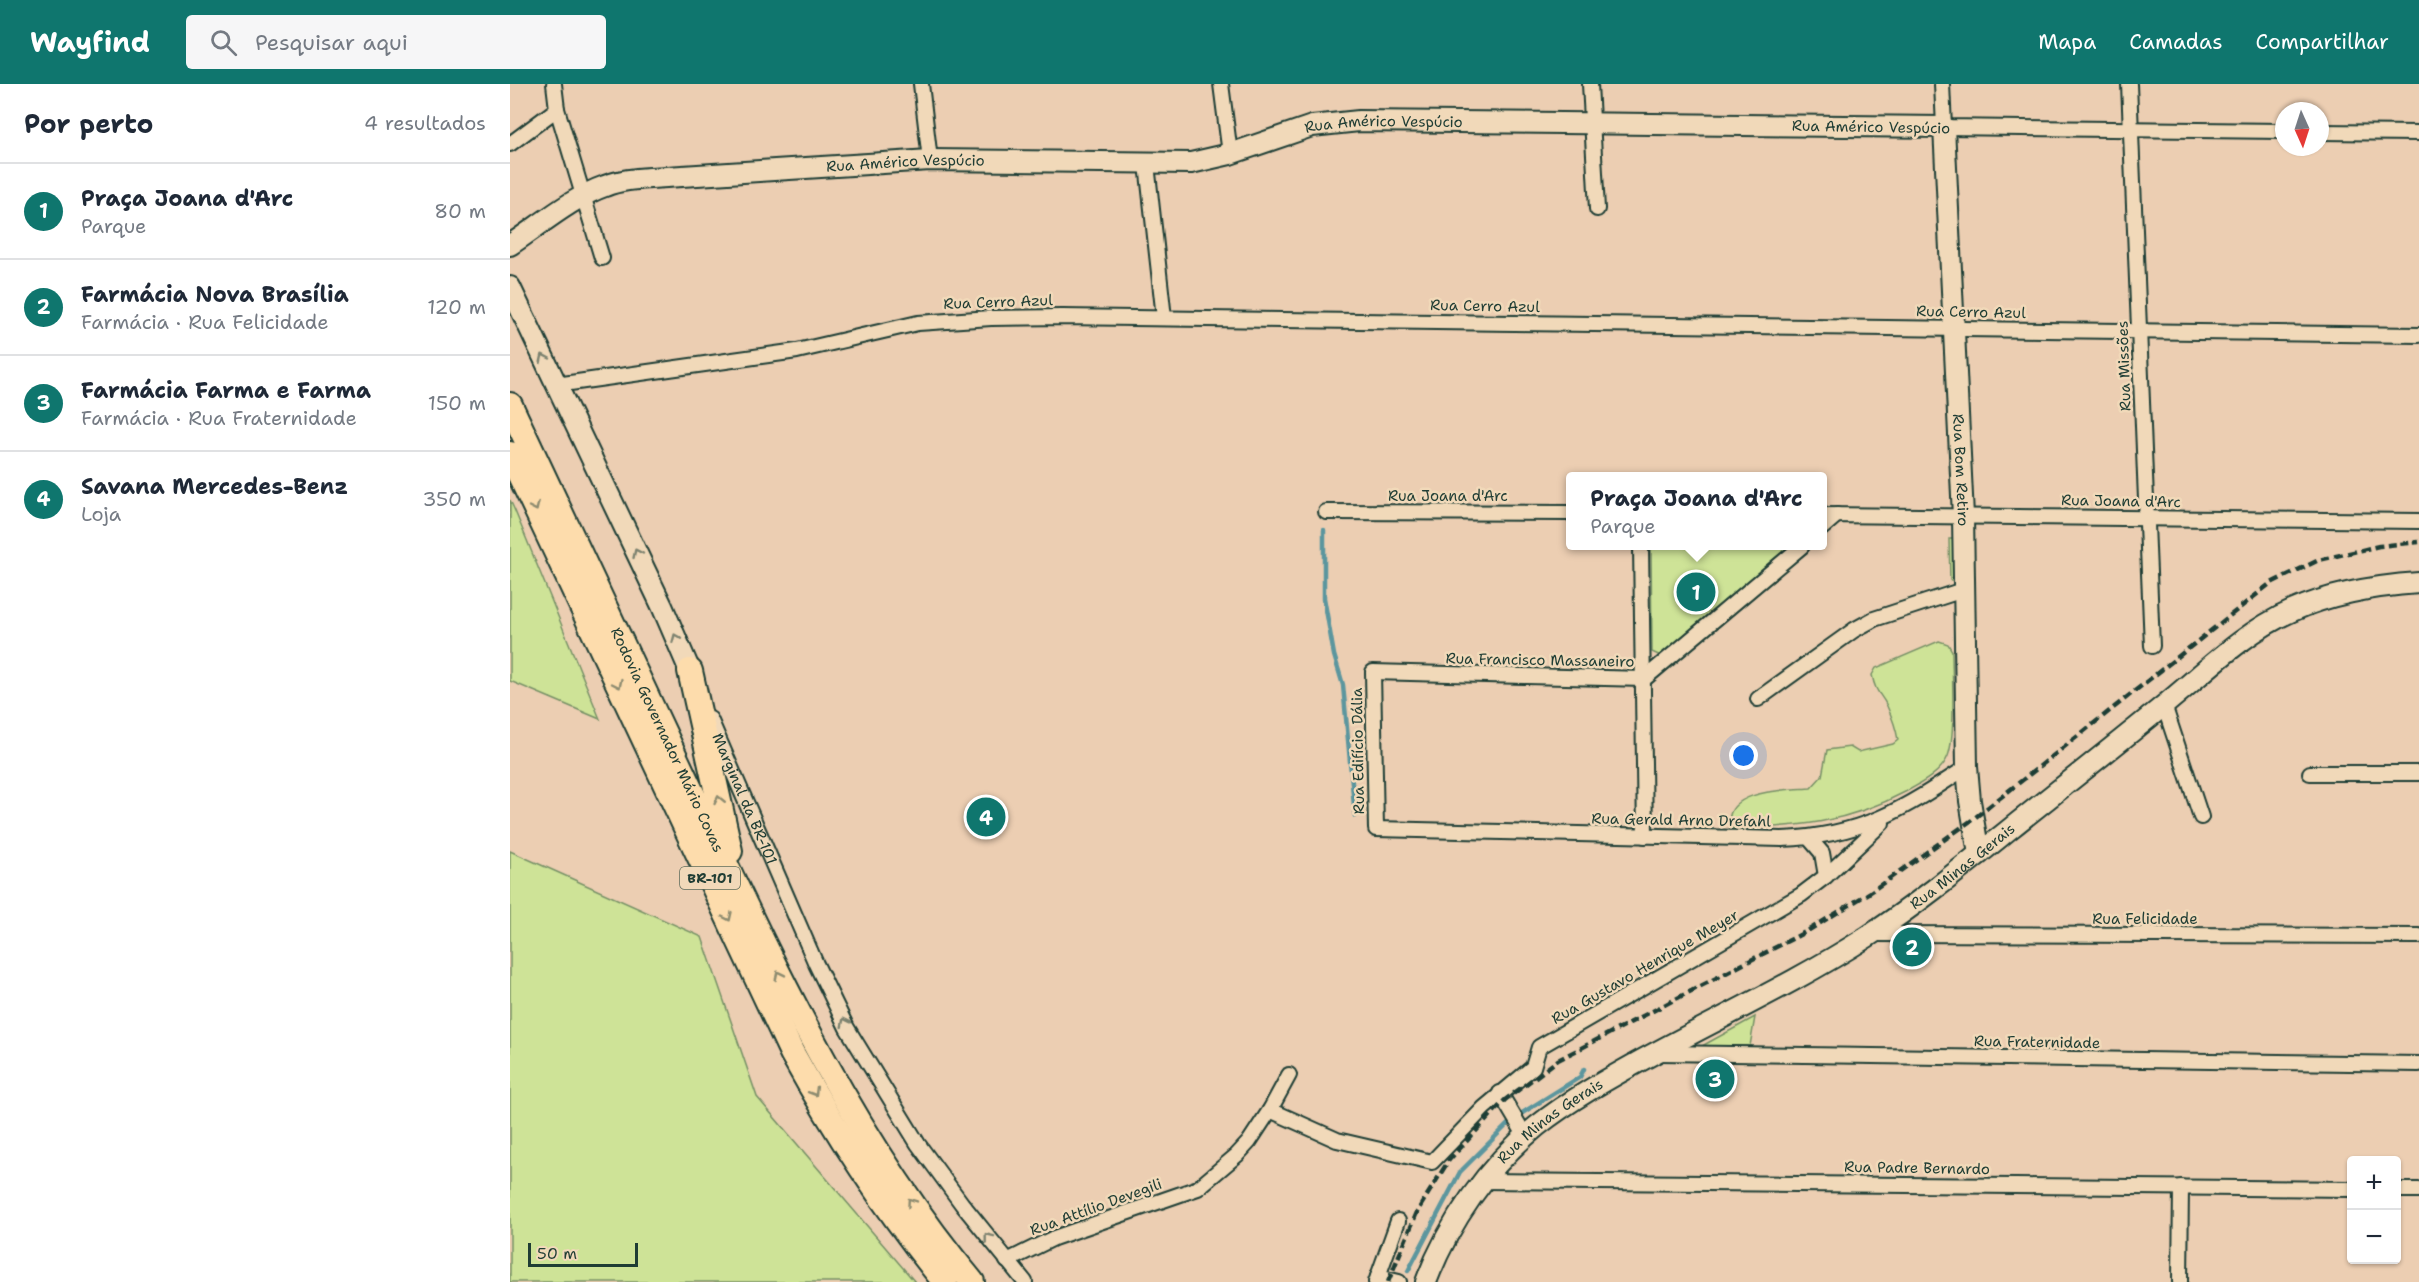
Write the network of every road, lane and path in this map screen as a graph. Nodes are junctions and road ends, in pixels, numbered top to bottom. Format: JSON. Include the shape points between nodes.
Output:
{"nodes":[{"id":1,"x":554,"y":84,"type":"edge"},
{"id":2,"x":921,"y":84,"type":"edge"},
{"id":3,"x":1221,"y":84,"type":"edge"},
{"id":4,"x":1590,"y":84,"type":"edge"},
{"id":5,"x":1942,"y":84,"type":"edge"},
{"id":6,"x":2129,"y":84,"type":"edge"},
{"id":7,"x":557,"y":109,"type":"junction"},
{"id":8,"x":1592,"y":124,"type":"junction"},
{"id":9,"x":1944,"y":127,"type":"junction"},
{"id":10,"x":2131,"y":129,"type":"junction"},
{"id":11,"x":2275,"y":131,"type":"edge"},
{"id":12,"x":2329,"y":132,"type":"edge"},
{"id":13,"x":2419,"y":133,"type":"edge"},
{"id":14,"x":510,"y":144,"type":"edge"},
{"id":15,"x":1230,"y":154,"type":"junction"},
{"id":16,"x":930,"y":160,"type":"junction"},
{"id":17,"x":1147,"y":164,"type":"junction"},
{"id":18,"x":582,"y":197,"type":"junction"},
{"id":19,"x":1597,"y":209,"type":"dead end"},
{"id":20,"x":510,"y":245,"type":"edge"},
{"id":21,"x":602,"y":258,"type":"dead end"},
{"id":22,"x":510,"y":287,"type":"edge"},
{"id":23,"x":1164,"y":318,"type":"junction"},
{"id":24,"x":1953,"y":329,"type":"junction"},
{"id":25,"x":2139,"y":331,"type":"junction"},
{"id":26,"x":2419,"y":335,"type":"edge"},
{"id":27,"x":556,"y":385,"type":"junction"},
{"id":28,"x":510,"y":405,"type":"edge"},
{"id":29,"x":510,"y":454,"type":"edge"},
{"id":30,"x":1326,"y":512,"type":"dead end"},
{"id":31,"x":1566,"y":513,"type":"edge"},
{"id":32,"x":1827,"y":515,"type":"edge"},
{"id":33,"x":1838,"y":515,"type":"junction"},
{"id":34,"x":1963,"y":516,"type":"junction"},
{"id":35,"x":2147,"y":518,"type":"junction"},
{"id":36,"x":2419,"y":521,"type":"edge"},
{"id":37,"x":1827,"y":524,"type":"edge"},
{"id":38,"x":1641,"y":550,"type":"edge"},
{"id":39,"x":1797,"y":550,"type":"edge"},
{"id":40,"x":2419,"y":583,"type":"edge"},
{"id":41,"x":1966,"y":589,"type":"junction"},
{"id":42,"x":2152,"y":646,"type":"dead end"},
{"id":43,"x":690,"y":671,"type":"junction"},
{"id":44,"x":1373,"y":672,"type":"joint"},
{"id":45,"x":1643,"y":679,"type":"junction"},
{"id":46,"x":1758,"y":699,"type":"dead end"},
{"id":47,"x":2164,"y":705,"type":"junction"},
{"id":48,"x":1967,"y":767,"type":"junction"},
{"id":49,"x":2310,"y":773,"type":"dead end"},
{"id":50,"x":2419,"y":774,"type":"edge"},
{"id":51,"x":1891,"y":814,"type":"junction"},
{"id":52,"x":2201,"y":817,"type":"dead end"},
{"id":53,"x":1376,"y":829,"type":"joint"},
{"id":54,"x":1645,"y":836,"type":"junction"},
{"id":55,"x":1809,"y":838,"type":"junction"},
{"id":56,"x":1979,"y":854,"type":"junction"},
{"id":57,"x":1826,"y":876,"type":"junction"},
{"id":58,"x":741,"y":898,"type":"junction"},
{"id":59,"x":1871,"y":934,"type":"junction"},
{"id":60,"x":2419,"y":936,"type":"edge"},
{"id":61,"x":1655,"y":1053,"type":"junction"},
{"id":62,"x":2419,"y":1064,"type":"edge"},
{"id":63,"x":1288,"y":1075,"type":"dead end"},
{"id":64,"x":1500,"y":1093,"type":"junction"},
{"id":65,"x":1270,"y":1110,"type":"junction"},
{"id":66,"x":1526,"y":1137,"type":"junction"},
{"id":67,"x":1483,"y":1180,"type":"junction"},
{"id":68,"x":2181,"y":1187,"type":"junction"},
{"id":69,"x":2347,"y":1189,"type":"edge"},
{"id":70,"x":2401,"y":1190,"type":"edge"},
{"id":71,"x":2419,"y":1190,"type":"edge"},
{"id":72,"x":1398,"y":1221,"type":"dead end"},
{"id":73,"x":1007,"y":1261,"type":"junction"},
{"id":74,"x":1377,"y":1280,"type":"edge"},
{"id":75,"x":945,"y":1282,"type":"edge"},
{"id":76,"x":972,"y":1282,"type":"edge"},
{"id":77,"x":1025,"y":1282,"type":"edge"},
{"id":78,"x":1399,"y":1282,"type":"edge"},
{"id":79,"x":1426,"y":1282,"type":"edge"},
{"id":80,"x":2180,"y":1282,"type":"edge"}],
"edges":[{"from":1,"to":7,"type":"street"},
{"from":2,"to":16,"type":"street"},
{"from":3,"to":15,"type":"street"},
{"from":4,"to":8,"type":"street"},
{"from":5,"to":9,"type":"street","name":"Rua Bom Retiro"},
{"from":6,"to":10,"type":"street","name":"Rua Missões"},
{"from":7,"to":14,"type":"street"},
{"from":7,"to":18,"type":"street"},
{"from":8,"to":9,"type":"street","name":"Rua Américo Vespúcio"},
{"from":8,"to":15,"type":"street","name":"Rua Américo Vespúcio","via":[[1334,123]]},
{"from":8,"to":19,"type":"street"},
{"from":9,"to":10,"type":"street","name":"Rua Américo Vespúcio"},
{"from":9,"to":24,"type":"street","name":"Rua Bom Retiro"},
{"from":10,"to":11,"type":"street","name":"Rua Américo Vespúcio"},
{"from":10,"to":25,"type":"street","name":"Rua Missões"},
{"from":12,"to":13,"type":"street"},
{"from":15,"to":17,"type":"street","name":"Rua Américo Vespúcio","via":[[1191,163]]},
{"from":16,"to":17,"type":"street","name":"Rua Américo Vespúcio"},
{"from":16,"to":18,"type":"street","name":"Rua Américo Vespúcio","via":[[624,180]]},
{"from":17,"to":23,"type":"street"},
{"from":18,"to":20,"type":"street","name":"Rua Américo Vespúcio"},
{"from":18,"to":21,"type":"street"},
{"from":27,"to":22,"type":"street","name":"Marginal da BR-101","one_way":true},
{"from":23,"to":24,"type":"street","name":"Rua Cerro Azul"},
{"from":23,"to":27,"type":"street","name":"Rua Cerro Azul","via":[[1032,317],[918,323],[797,351]]},
{"from":24,"to":25,"type":"street","name":"Rua Cerro Azul"},
{"from":24,"to":34,"type":"street","name":"Rua Bom Retiro"},
{"from":25,"to":26,"type":"street","name":"Rua Cerro Azul"},
{"from":25,"to":35,"type":"street","name":"Rua Missões"},
{"from":43,"to":27,"type":"street","name":"Marginal da BR-101","one_way":true},
{"from":28,"to":58,"type":"highway","name":"Rodovia Governador Mário Covas","number":"BR-101"},
{"from":29,"to":75,"type":"highway","name":"Rodovia Governador Mário Covas","number":"BR-101","one_way":true,"via":[[792,1053],[884,1202]]},
{"from":30,"to":31,"type":"street","name":"Rua Joana d'Arc"},
{"from":32,"to":33,"type":"street","name":"Rua Joana d'Arc"},
{"from":33,"to":34,"type":"street","name":"Rua Joana d'Arc"},
{"from":33,"to":37,"type":"street"},
{"from":34,"to":35,"type":"street","name":"Rua Joana d'Arc"},
{"from":34,"to":41,"type":"street","name":"Rua Bom Retiro"},
{"from":35,"to":36,"type":"street","name":"Rua Joana d'Arc"},
{"from":35,"to":42,"type":"street","name":"Rua Missões"},
{"from":38,"to":45,"type":"street"},
{"from":39,"to":45,"type":"street","name":"Rua Francisco Massaneiro"},
{"from":40,"to":47,"type":"street","name":"Rua Minas Gerais","via":[[2328,597],[2289,612],[2236,645]]},
{"from":41,"to":46,"type":"street","via":[[1874,619]]},
{"from":41,"to":48,"type":"street","name":"Rua Bom Retiro"},
{"from":58,"to":43,"type":"highway","one_way":true},
{"from":73,"to":43,"type":"street","name":"Marginal da BR-101","one_way":true,"via":[[918,1144],[847,1028],[811,954]]},
{"from":44,"to":45,"type":"street","name":"Rua Francisco Massaneiro"},
{"from":44,"to":53,"type":"street","name":"Rua Edifício Dália"},
{"from":45,"to":54,"type":"street"},
{"from":47,"to":52,"type":"street"},
{"from":47,"to":56,"type":"street","name":"Rua Minas Gerais"},
{"from":48,"to":51,"type":"street","name":"Rua Gerald Arno Drefahl"},
{"from":48,"to":56,"type":"street","name":"Rua Bom Retiro"},
{"from":49,"to":50,"type":"street"},
{"from":51,"to":55,"type":"street","name":"Rua Gerald Arno Drefahl","via":[[1855,829]]},
{"from":51,"to":57,"type":"street","name":"Rua Gustavo Henrique Meyer"},
{"from":53,"to":54,"type":"street","name":"Rua Gerald Arno Drefahl"},
{"from":54,"to":55,"type":"street","name":"Rua Gerald Arno Drefahl"},
{"from":55,"to":57,"type":"street","via":[[1822,853]]},
{"from":56,"to":59,"type":"street","name":"Rua Minas Gerais"},
{"from":57,"to":64,"type":"street","name":"Rua Gustavo Henrique Meyer","via":[[1801,895],[1539,1047],[1533,1067]]},
{"from":76,"to":58,"type":"highway","name":"Rodovia Governador Mário Covas","number":"BR-101","one_way":true,"via":[[912,1203],[850,1108],[807,1033]]},
{"from":59,"to":60,"type":"street","name":"Rua Felicidade"},
{"from":59,"to":61,"type":"street","name":"Rua Minas Gerais","via":[[1836,957]]},
{"from":61,"to":62,"type":"street","name":"Rua Fraternidade"},
{"from":61,"to":66,"type":"street","name":"Rua Minas Gerais","via":[[1591,1088]]},
{"from":63,"to":65,"type":"street"},
{"from":64,"to":65,"type":"street","name":"Rua Gustavo Henrique Meyer","via":[[1432,1162],[1337,1140]]},
{"from":64,"to":66,"type":"street"},
{"from":65,"to":73,"type":"street","name":"Rua Attílio Devegili","via":[[1238,1155],[1198,1188],[1054,1238]]},
{"from":66,"to":67,"type":"street","name":"Rua Minas Gerais"},
{"from":67,"to":68,"type":"street","name":"Rua Padre Bernardo"},
{"from":67,"to":79,"type":"street","name":"Rua Minas Gerais","via":[[1449,1231]]},
{"from":68,"to":69,"type":"street","name":"Rua Padre Bernardo"},
{"from":68,"to":80,"type":"street"},
{"from":70,"to":71,"type":"street"},
{"from":72,"to":74,"type":"street"},
{"from":73,"to":77,"type":"street","name":"Marginal da BR-101"},
{"from":74,"to":78,"type":"street"}]}
